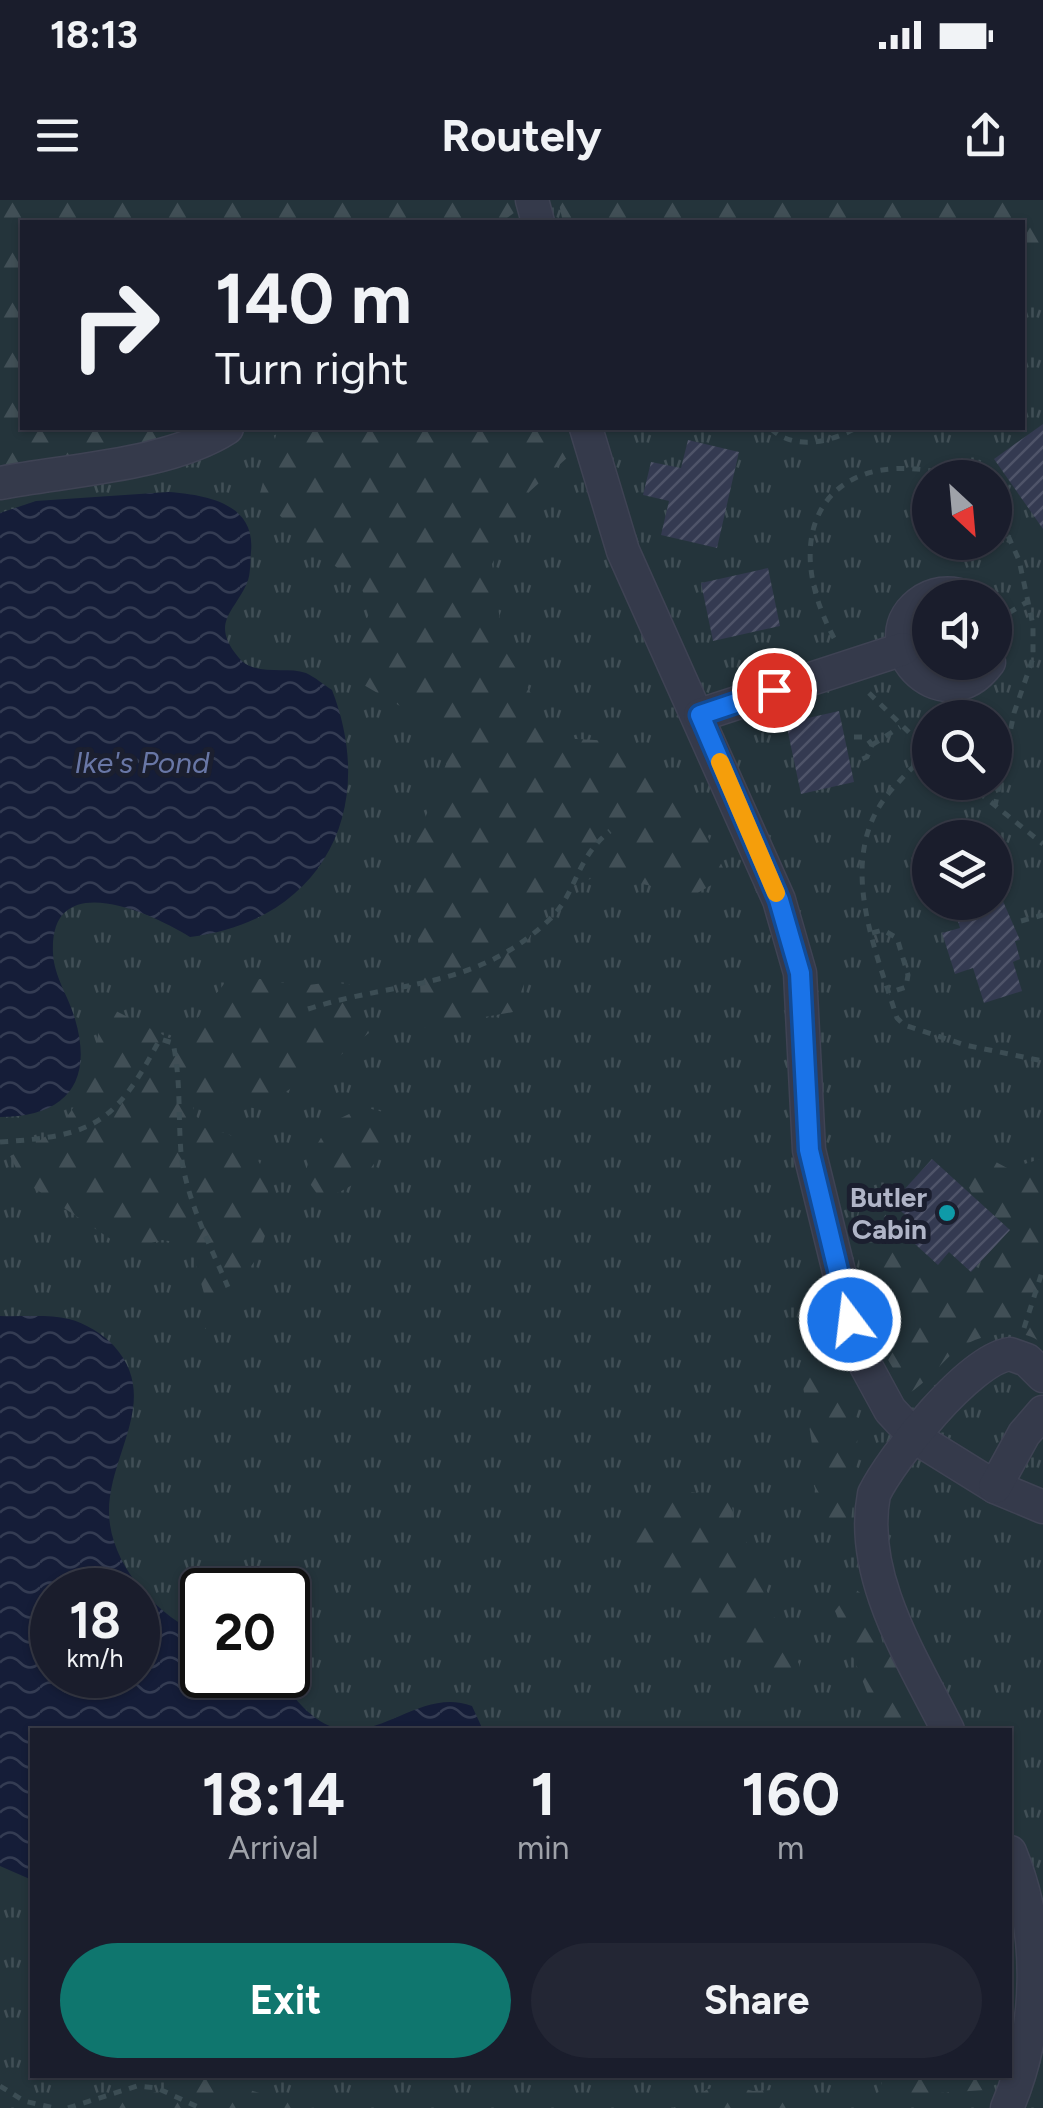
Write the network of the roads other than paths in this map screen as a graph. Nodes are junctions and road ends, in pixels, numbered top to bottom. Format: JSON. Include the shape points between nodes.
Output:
{"nodes":[{"id":1,"x":223,"y":430,"type":"edge"},
{"id":2,"x":587,"y":430,"type":"edge"},
{"id":3,"x":0,"y":483,"type":"edge"},
{"id":4,"x":912,"y":612,"type":"edge"},
{"id":5,"x":904,"y":649,"type":"junction"},
{"id":6,"x":912,"y":663,"type":"edge"},
{"id":7,"x":932,"y":680,"type":"edge"},
{"id":8,"x":967,"y":680,"type":"edge"},
{"id":9,"x":700,"y":715,"type":"junction"},
{"id":10,"x":1043,"y":1376,"type":"edge"},
{"id":11,"x":1043,"y":1412,"type":"edge"},
{"id":12,"x":916,"y":1438,"type":"junction"},
{"id":13,"x":995,"y":1487,"type":"junction"},
{"id":14,"x":1043,"y":1508,"type":"edge"},
{"id":15,"x":947,"y":1728,"type":"edge"},
{"id":16,"x":1012,"y":1858,"type":"edge"},
{"id":17,"x":1007,"y":2108,"type":"edge"}],
"edges":[{"from":1,"to":3,"type":"lane","via":[[200,443]]},
{"from":2,"to":9,"type":"lane","via":[[623,551]]},
{"from":4,"to":5,"type":"lane"},
{"from":5,"to":6,"type":"lane"},
{"from":5,"to":9,"type":"lane"},
{"from":7,"to":8,"type":"lane","via":[[948,686]]},
{"from":9,"to":12,"type":"lane","via":[[779,900],[800,973],[809,1150],[859,1353],[890,1410]]},
{"from":10,"to":12,"type":"lane","via":[[1027,1360],[998,1355],[965,1377]]},
{"from":11,"to":13,"type":"lane"},
{"from":12,"to":13,"type":"lane"},
{"from":12,"to":15,"type":"lane","via":[[874,1494],[871,1513],[884,1594]]},
{"from":13,"to":14,"type":"lane"},
{"from":16,"to":17,"type":"lane","via":[[1030,1912],[1032,2019]]}]}
